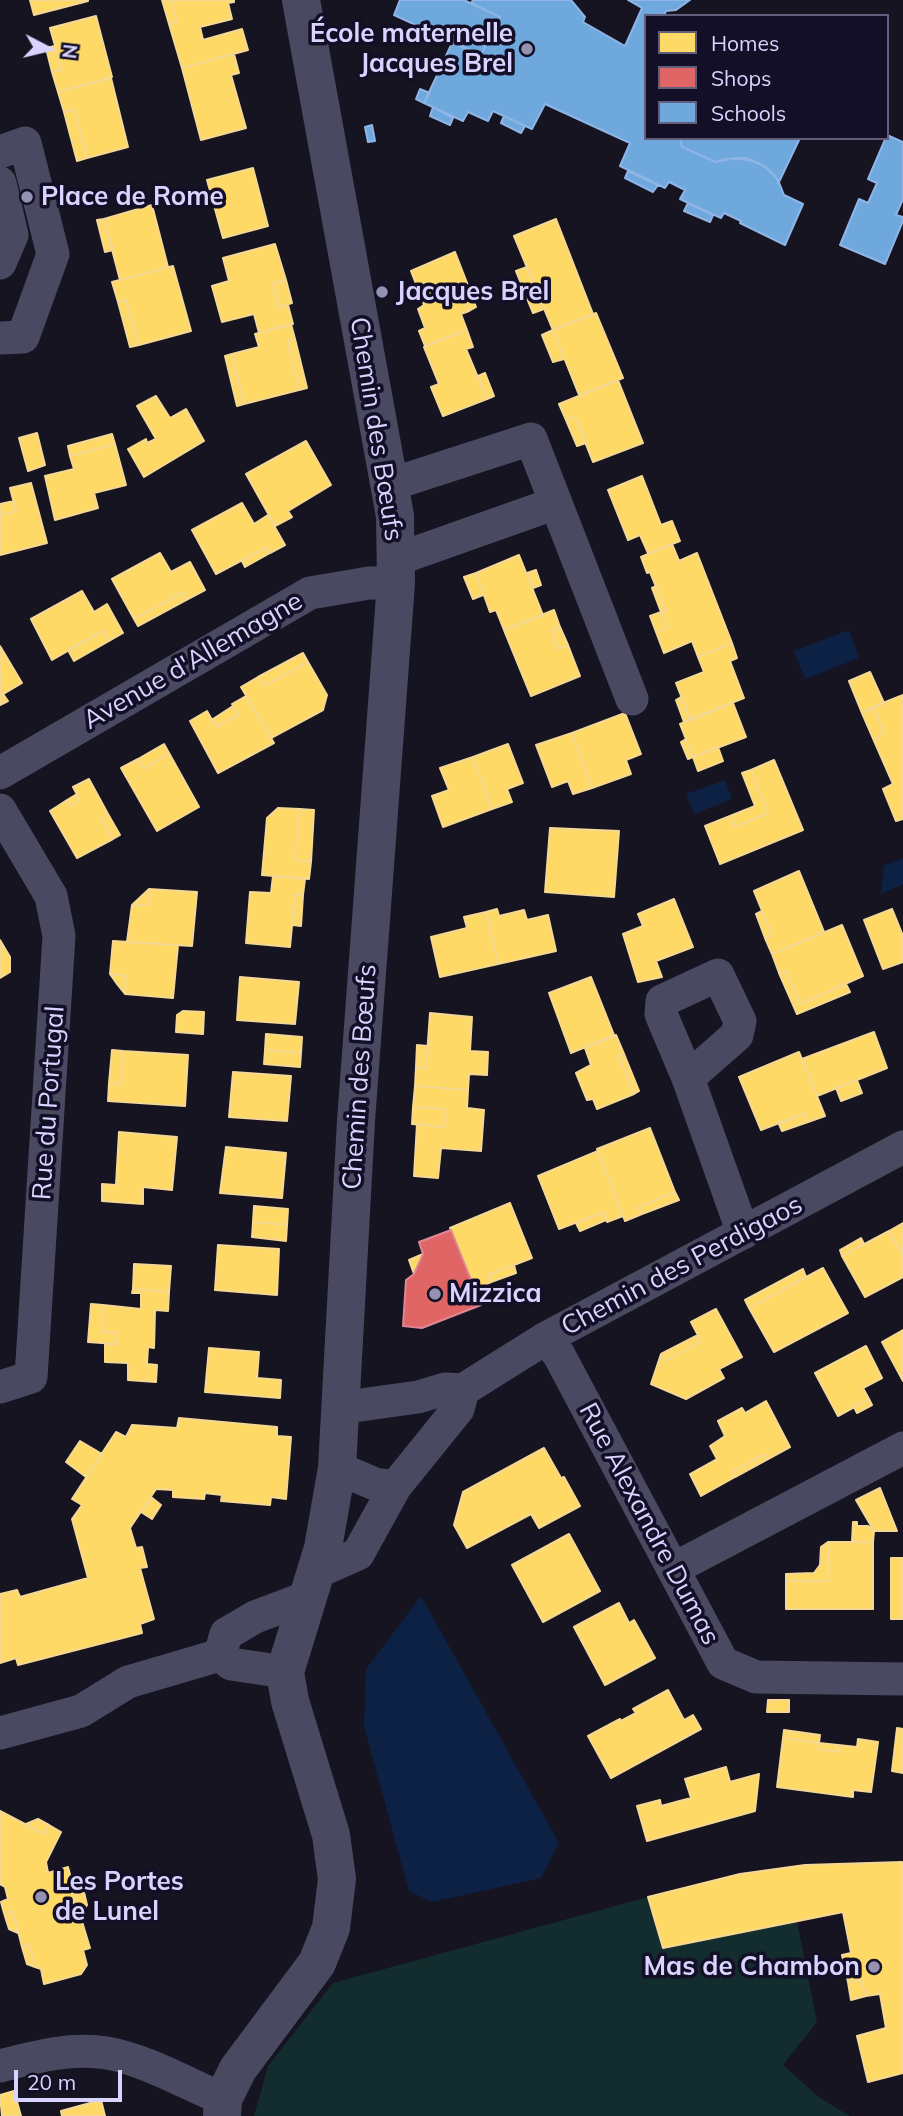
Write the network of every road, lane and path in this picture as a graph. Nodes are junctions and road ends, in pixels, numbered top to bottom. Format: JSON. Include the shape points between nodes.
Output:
{"nodes":[{"id":1,"x":301,"y":0,"type":"edge"},
{"id":2,"x":0,"y":152,"type":"edge"},
{"id":3,"x":0,"y":183,"type":"edge"},
{"id":4,"x":0,"y":263,"type":"edge"},
{"id":5,"x":0,"y":338,"type":"edge"},
{"id":6,"x":389,"y":485,"type":"junction"},
{"id":7,"x":556,"y":503,"type":"junction"},
{"id":8,"x":396,"y":572,"type":"junction"},
{"id":9,"x":632,"y":699,"type":"dead end"},
{"id":10,"x":0,"y":773,"type":"edge"},
{"id":11,"x":0,"y":810,"type":"edge"},
{"id":12,"x":688,"y":1078,"type":"dead end"},
{"id":13,"x":903,"y":1147,"type":"edge"},
{"id":14,"x":743,"y":1233,"type":"junction"},
{"id":15,"x":546,"y":1338,"type":"junction"},
{"id":16,"x":0,"y":1387,"type":"edge"},
{"id":17,"x":463,"y":1390,"type":"junction"},
{"id":18,"x":339,"y":1408,"type":"junction"},
{"id":19,"x":903,"y":1448,"type":"edge"},
{"id":20,"x":337,"y":1468,"type":"junction"},
{"id":21,"x":395,"y":1487,"type":"junction"},
{"id":22,"x":673,"y":1569,"type":"junction"},
{"id":23,"x":312,"y":1585,"type":"junction"},
{"id":24,"x":220,"y":1654,"type":"junction"},
{"id":25,"x":285,"y":1672,"type":"junction"},
{"id":26,"x":903,"y":1679,"type":"edge"},
{"id":27,"x":0,"y":1733,"type":"edge"},
{"id":28,"x":0,"y":2066,"type":"edge"},
{"id":29,"x":223,"y":2108,"type":"edge"}],
"edges":[{"from":1,"to":6,"type":"street","name":"Chemin des Bœufs"},
{"from":2,"to":5,"type":"street","via":[[25,144],[53,254],[23,337]]},
{"from":3,"to":4,"type":"street","via":[[12,235]]},
{"from":6,"to":7,"type":"street","via":[[531,439]]},
{"from":6,"to":8,"type":"street","name":"Chemin des Bœufs"},
{"from":7,"to":8,"type":"street","name":"Avenue d'Allemagne"},
{"from":7,"to":9,"type":"street"},
{"from":8,"to":10,"type":"street","name":"Avenue d'Allemagne","via":[[369,583],[310,593]]},
{"from":8,"to":18,"type":"street","name":"Chemin des Bœufs"},
{"from":11,"to":16,"type":"street","name":"Rue du Portugal","via":[[51,896],[59,936],[31,1377]]},
{"from":12,"to":14,"type":"street"},
{"from":13,"to":14,"type":"street","name":"Chemin des Perdigaos"},
{"from":14,"to":15,"type":"street","name":"Chemin des Perdigaos"},
{"from":15,"to":17,"type":"street","name":"Chemin des Perdigaos"},
{"from":15,"to":22,"type":"street","name":"Rue Alexandre Dumas"},
{"from":17,"to":18,"type":"street","name":"Chemin des Perdigaos","via":[[445,1389]]},
{"from":17,"to":21,"type":"street","via":[[458,1409]]},
{"from":18,"to":20,"type":"street","name":"Chemin des Bœufs"},
{"from":19,"to":22,"type":"street"},
{"from":20,"to":21,"type":"street"},
{"from":20,"to":23,"type":"street","name":"Chemin des Bœufs"},
{"from":21,"to":23,"type":"street","via":[[358,1554]]},
{"from":22,"to":26,"type":"street","name":"Rue Alexandre Dumas","via":[[723,1663],[756,1676]]},
{"from":23,"to":24,"type":"street","via":[[226,1634]]},
{"from":23,"to":25,"type":"street","name":"Chemin des Bœufs"},
{"from":24,"to":25,"type":"street","via":[[231,1664]]},
{"from":24,"to":27,"type":"street","via":[[128,1682],[81,1711]]},
{"from":25,"to":29,"type":"street","name":"Chemin des Bœufs","via":[[331,1835],[337,1879],[331,1928],[317,1963],[237,2069]]},
{"from":28,"to":29,"type":"street","via":[[49,2054],[109,2053],[159,2070]]}]}
